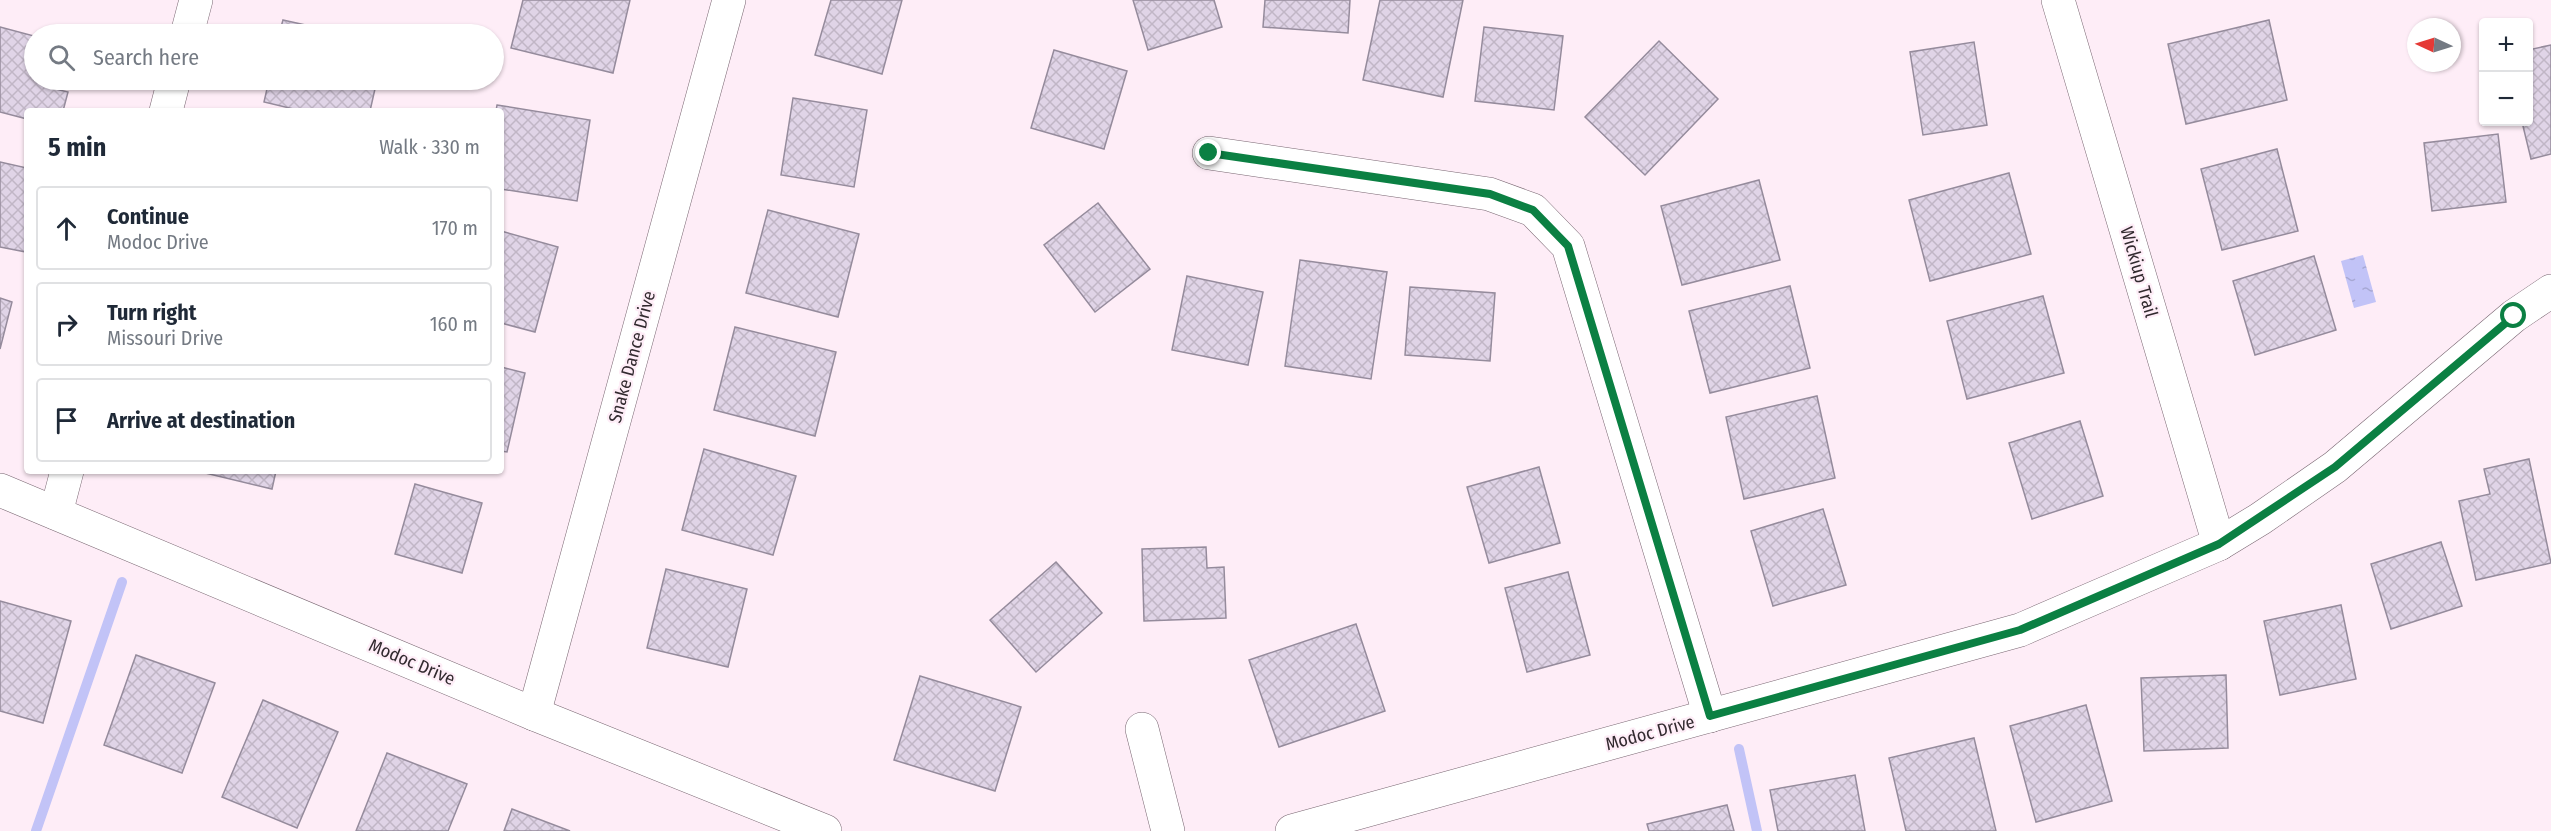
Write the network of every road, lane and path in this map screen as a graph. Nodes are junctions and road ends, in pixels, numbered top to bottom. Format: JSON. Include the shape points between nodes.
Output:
{"nodes":[{"id":1,"x":196,"y":0,"type":"edge"},
{"id":2,"x":729,"y":0,"type":"edge"},
{"id":3,"x":2058,"y":0,"type":"edge"},
{"id":4,"x":190,"y":24,"type":"edge"},
{"id":5,"x":171,"y":90,"type":"edge"},
{"id":6,"x":167,"y":108,"type":"edge"},
{"id":7,"x":1209,"y":153,"type":"dead end"},
{"id":8,"x":2551,"y":291,"type":"edge"},
{"id":9,"x":66,"y":474,"type":"edge"},
{"id":10,"x":0,"y":490,"type":"edge"},
{"id":11,"x":56,"y":513,"type":"junction"},
{"id":12,"x":2219,"y":544,"type":"junction"},
{"id":13,"x":534,"y":714,"type":"junction"},
{"id":14,"x":1710,"y":716,"type":"junction"},
{"id":15,"x":1142,"y":729,"type":"dead end"},
{"id":16,"x":825,"y":831,"type":"edge"},
{"id":17,"x":1168,"y":831,"type":"edge"},
{"id":18,"x":1292,"y":831,"type":"edge"}],
"edges":[{"from":1,"to":4,"type":"street"},
{"from":2,"to":13,"type":"street","name":"Snake Dance Drive"},
{"from":3,"to":12,"type":"street","name":"Wickiup Trail"},
{"from":5,"to":6,"type":"street"},
{"from":7,"to":14,"type":"street","via":[[1490,194],[1533,210],[1568,246]]},
{"from":8,"to":12,"type":"street","name":"Modoc Drive","via":[[2514,316],[2335,467]]},
{"from":9,"to":11,"type":"street"},
{"from":10,"to":11,"type":"street","name":"Modoc Drive"},
{"from":11,"to":13,"type":"street","name":"Modoc Drive"},
{"from":12,"to":14,"type":"street","name":"Modoc Drive","via":[[2020,630]]},
{"from":13,"to":16,"type":"street","name":"Modoc Drive"},
{"from":14,"to":18,"type":"street","name":"Modoc Drive"},
{"from":15,"to":17,"type":"street"}]}
